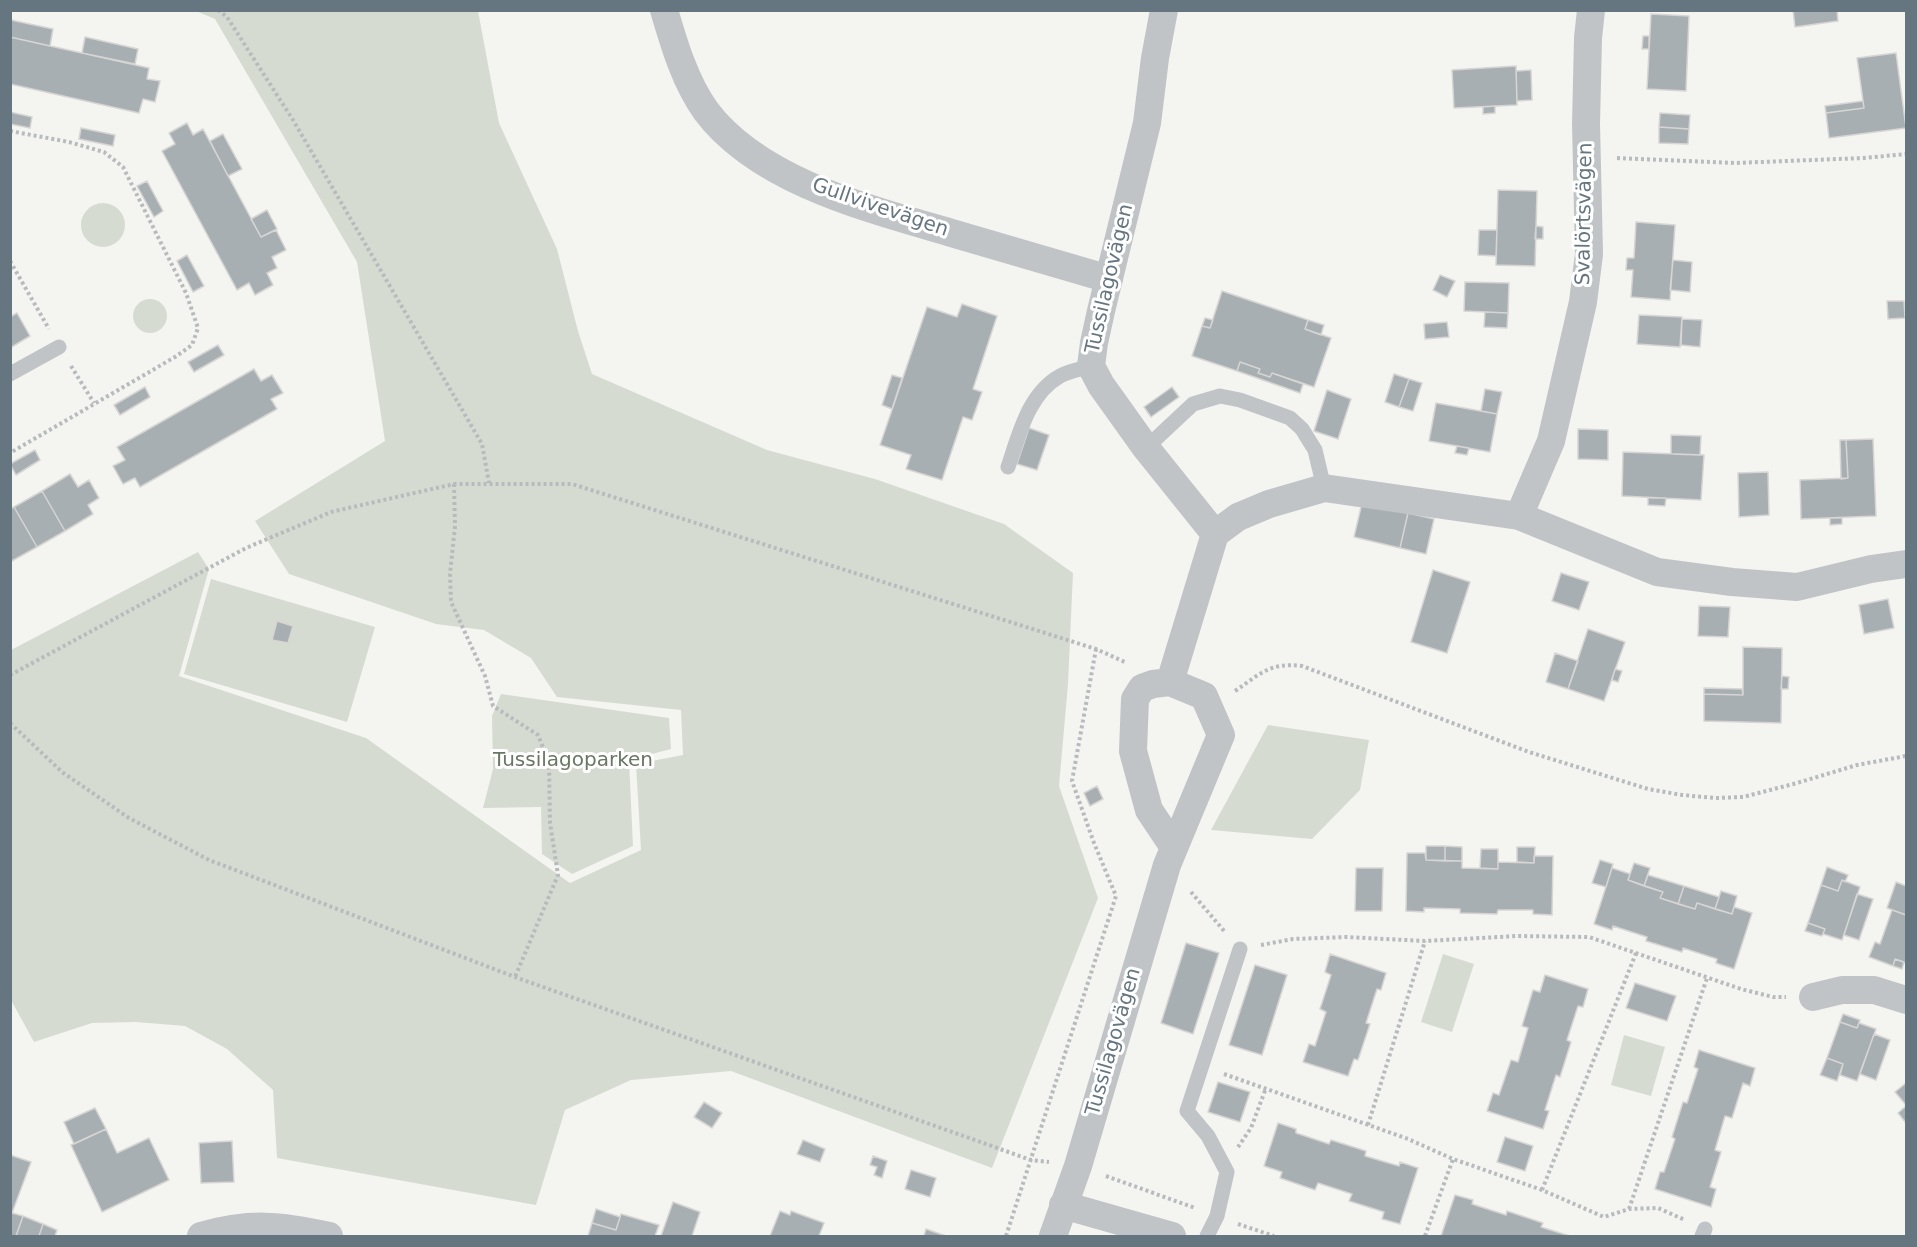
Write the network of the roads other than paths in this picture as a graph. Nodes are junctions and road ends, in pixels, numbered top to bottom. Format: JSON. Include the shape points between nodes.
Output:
{"nodes":[{"id":1,"x":664,"y":10,"type":"edge"},
{"id":2,"x":1164,"y":10,"type":"edge"},
{"id":3,"x":1591,"y":10,"type":"edge"},
{"id":4,"x":1109,"y":279,"type":"junction"},
{"id":5,"x":59,"y":347,"type":"dead end"},
{"id":6,"x":1091,"y":366,"type":"junction"},
{"id":7,"x":10,"y":374,"type":"edge"},
{"id":8,"x":1146,"y":448,"type":"junction"},
{"id":9,"x":1008,"y":466,"type":"dead end"},
{"id":10,"x":1324,"y":488,"type":"junction"},
{"id":11,"x":1519,"y":516,"type":"junction"},
{"id":12,"x":1215,"y":534,"type":"junction"},
{"id":13,"x":1906,"y":564,"type":"edge"},
{"id":14,"x":1170,"y":682,"type":"junction"},
{"id":15,"x":1170,"y":855,"type":"junction"},
{"id":16,"x":1240,"y":949,"type":"road end"},
{"id":17,"x":1813,"y":997,"type":"road end"},
{"id":18,"x":1906,"y":1000,"type":"edge"},
{"id":19,"x":1063,"y":1205,"type":"junction"},
{"id":20,"x":201,"y":1236,"type":"edge"},
{"id":21,"x":329,"y":1236,"type":"edge"},
{"id":22,"x":1053,"y":1236,"type":"edge"},
{"id":23,"x":1172,"y":1236,"type":"edge"},
{"id":24,"x":1207,"y":1236,"type":"edge"}],
"edges":[{"from":1,"to":4,"type":"street","name":"Gullvivevägen","via":[[685,71],[706,110],[728,135],[759,159],[860,206]]},
{"from":2,"to":4,"type":"street","name":"Tussilagovägen","via":[[1147,123]]},
{"from":3,"to":11,"type":"street","name":"Svalörtsvägen","via":[[1586,102],[1589,254],[1583,302],[1551,441]]},
{"from":4,"to":6,"type":"street","name":"Tussilagovägen"},
{"from":5,"to":7,"type":"lane"},
{"from":6,"to":8,"type":"street","name":"Tussilagovägen"},
{"from":6,"to":9,"type":"lane","via":[[1060,376],[1044,389],[1026,413]]},
{"from":8,"to":10,"type":"lane","via":[[1193,404],[1220,396],[1240,400],[1290,418],[1302,429],[1315,450]]},
{"from":8,"to":12,"type":"street","name":"Tussilagovägen"},
{"from":10,"to":11,"type":"street"},
{"from":10,"to":12,"type":"street","via":[[1238,517]]},
{"from":11,"to":13,"type":"street","via":[[1657,572],[1797,587]]},
{"from":12,"to":14,"type":"street"},
{"from":14,"to":15,"type":"street","via":[[1142,688],[1135,699],[1133,751],[1149,810]]},
{"from":14,"to":15,"type":"street","name":"Tussilagovägen","via":[[1204,696],[1221,735]]},
{"from":15,"to":19,"type":"street","name":"Tussilagovägen"},
{"from":16,"to":24,"type":"lane","via":[[1186,1111],[1208,1136],[1227,1172],[1217,1216]]},
{"from":17,"to":18,"type":"street","via":[[1842,990],[1874,990]]},
{"from":19,"to":22,"type":"street","name":"Tussilagovägen"},
{"from":19,"to":23,"type":"street"},
{"from":20,"to":21,"type":"street","via":[[256,1226]]}]}
